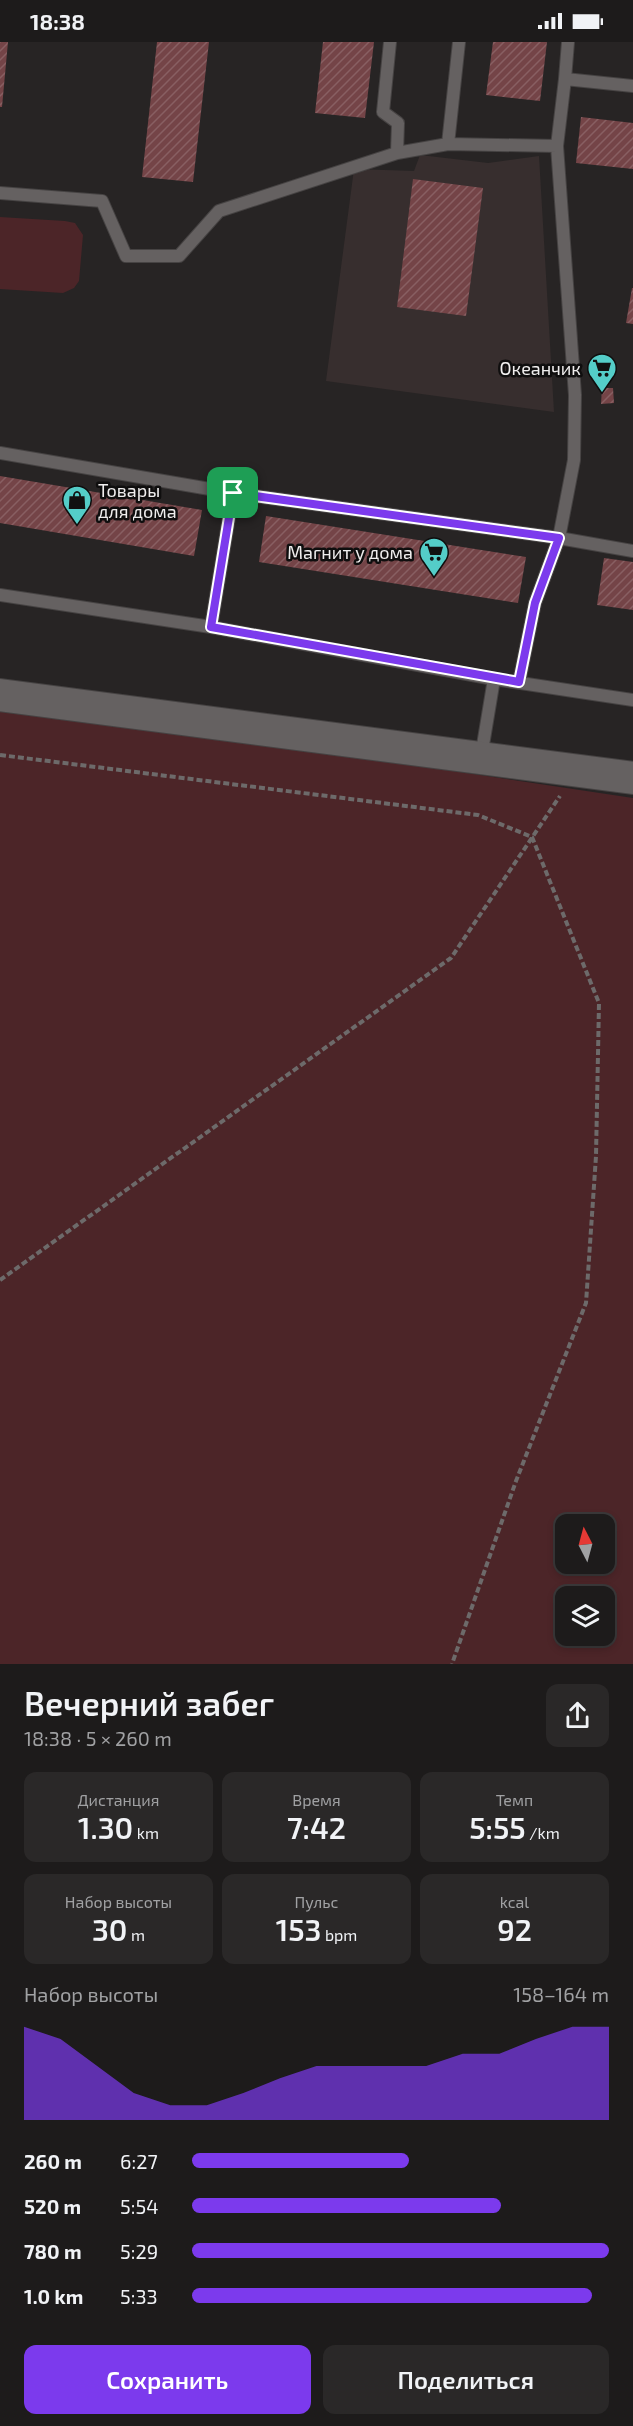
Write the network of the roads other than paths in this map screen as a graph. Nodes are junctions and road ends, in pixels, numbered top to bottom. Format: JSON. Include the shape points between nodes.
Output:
{"nodes":[{"id":1,"x":390,"y":42,"type":"edge"},
{"id":2,"x":459,"y":42,"type":"edge"},
{"id":3,"x":568,"y":42,"type":"edge"},
{"id":4,"x":564,"y":79,"type":"junction"},
{"id":5,"x":633,"y":86,"type":"edge"},
{"id":6,"x":448,"y":144,"type":"junction"},
{"id":7,"x":557,"y":146,"type":"junction"},
{"id":8,"x":396,"y":153,"type":"junction"},
{"id":9,"x":0,"y":193,"type":"edge"},
{"id":10,"x":0,"y":453,"type":"edge"},
{"id":11,"x":233,"y":493,"type":"junction"},
{"id":12,"x":559,"y":538,"type":"junction"},
{"id":13,"x":633,"y":551,"type":"edge"},
{"id":14,"x":0,"y":595,"type":"edge"},
{"id":15,"x":211,"y":627,"type":"junction"},
{"id":16,"x":494,"y":679,"type":"junction"},
{"id":17,"x":519,"y":682,"type":"junction"},
{"id":18,"x":0,"y":695,"type":"edge"},
{"id":19,"x":633,"y":700,"type":"edge"},
{"id":20,"x":481,"y":758,"type":"junction"},
{"id":21,"x":633,"y":778,"type":"edge"}],
"edges":[{"from":1,"to":8,"type":"lane","via":[[383,111],[398,123]]},
{"from":2,"to":6,"type":"lane"},
{"from":3,"to":4,"type":"lane"},
{"from":4,"to":5,"type":"lane"},
{"from":4,"to":7,"type":"lane"},
{"from":6,"to":7,"type":"lane"},
{"from":6,"to":8,"type":"lane"},
{"from":7,"to":12,"type":"lane","via":[[575,395],[573,460]]},
{"from":8,"to":9,"type":"lane","via":[[219,211],[178,256],[126,256],[102,201]]},
{"from":10,"to":11,"type":"lane"},
{"from":11,"to":12,"type":"lane"},
{"from":11,"to":15,"type":"lane"},
{"from":12,"to":13,"type":"lane"},
{"from":12,"to":17,"type":"lane","via":[[535,603]]},
{"from":14,"to":15,"type":"lane"},
{"from":15,"to":16,"type":"lane"},
{"from":16,"to":17,"type":"lane"},
{"from":16,"to":20,"type":"lane"},
{"from":17,"to":19,"type":"lane"},
{"from":18,"to":20,"type":"street"},
{"from":20,"to":21,"type":"street"}]}
